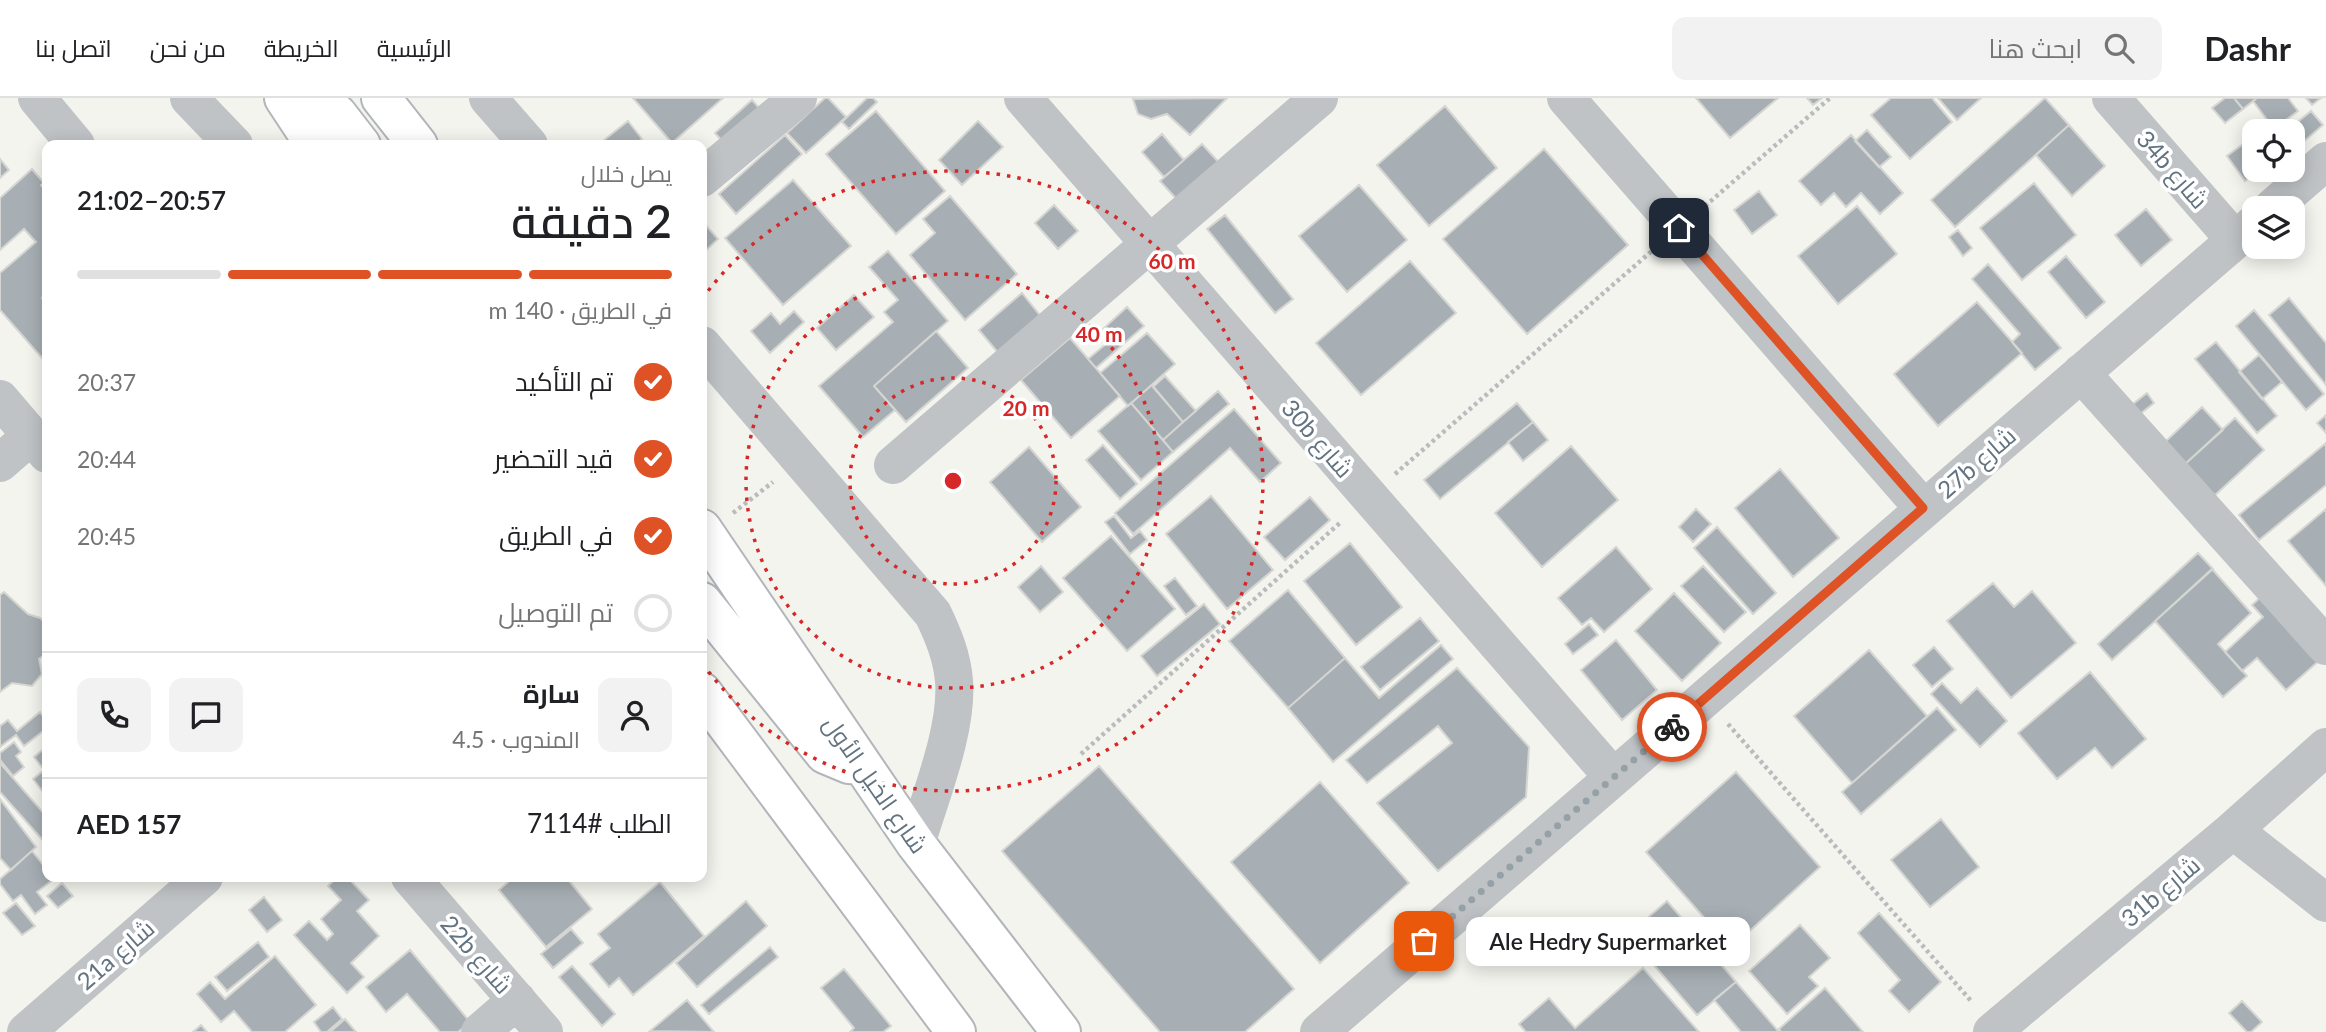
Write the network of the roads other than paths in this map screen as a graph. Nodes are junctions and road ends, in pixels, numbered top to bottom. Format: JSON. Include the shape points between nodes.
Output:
{"nodes":[{"id":1,"x":37,"y":98,"type":"edge"},
{"id":2,"x":189,"y":98,"type":"edge"},
{"id":3,"x":284,"y":98,"type":"edge"},
{"id":4,"x":318,"y":98,"type":"edge"},
{"id":5,"x":381,"y":98,"type":"edge"},
{"id":6,"x":488,"y":98,"type":"edge"},
{"id":7,"x":798,"y":98,"type":"edge"},
{"id":8,"x":1023,"y":98,"type":"edge"},
{"id":9,"x":1319,"y":98,"type":"edge"},
{"id":10,"x":1566,"y":98,"type":"edge"},
{"id":11,"x":2111,"y":98,"type":"edge"},
{"id":12,"x":72,"y":140,"type":"edge"},
{"id":13,"x":229,"y":140,"type":"edge"},
{"id":14,"x":312,"y":140,"type":"edge"},
{"id":15,"x":357,"y":140,"type":"edge"},
{"id":16,"x":414,"y":140,"type":"edge"},
{"id":17,"x":525,"y":140,"type":"edge"},
{"id":18,"x":2326,"y":162,"type":"edge"},
{"id":19,"x":707,"y":174,"type":"edge"},
{"id":20,"x":2286,"y":196,"type":"edge"},
{"id":21,"x":2242,"y":230,"type":"edge"},
{"id":22,"x":2242,"y":234,"type":"edge"},
{"id":23,"x":1150,"y":244,"type":"junction"},
{"id":24,"x":707,"y":351,"type":"edge"},
{"id":25,"x":2081,"y":373,"type":"junction"},
{"id":26,"x":0,"y":399,"type":"edge"},
{"id":27,"x":39,"y":445,"type":"edge"},
{"id":28,"x":0,"y":463,"type":"edge"},
{"id":29,"x":893,"y":466,"type":"dead end"},
{"id":30,"x":1923,"y":508,"type":"junction"},
{"id":31,"x":707,"y":535,"type":"edge"},
{"id":32,"x":707,"y":608,"type":"edge"},
{"id":33,"x":2326,"y":646,"type":"edge"},
{"id":34,"x":707,"y":699,"type":"edge"},
{"id":35,"x":2326,"y":747,"type":"edge"},
{"id":36,"x":862,"y":765,"type":"junction"},
{"id":37,"x":1613,"y":777,"type":"junction"},
{"id":38,"x":2234,"y":830,"type":"junction"},
{"id":39,"x":916,"y":844,"type":"junction"},
{"id":40,"x":198,"y":882,"type":"edge"},
{"id":41,"x":414,"y":882,"type":"edge"},
{"id":42,"x":2326,"y":903,"type":"edge"},
{"id":43,"x":517,"y":1000,"type":"junction"},
{"id":44,"x":1994,"y":1030,"type":"edge"},
{"id":45,"x":26,"y":1032,"type":"edge"},
{"id":46,"x":480,"y":1032,"type":"edge"},
{"id":47,"x":544,"y":1032,"type":"edge"},
{"id":48,"x":956,"y":1032,"type":"edge"},
{"id":49,"x":1061,"y":1032,"type":"edge"},
{"id":50,"x":1318,"y":1032,"type":"edge"}],
"edges":[{"from":1,"to":12,"type":"street"},
{"from":2,"to":13,"type":"street"},
{"from":3,"to":14,"type":"main road"},
{"from":4,"to":15,"type":"main road"},
{"from":5,"to":16,"type":"main road"},
{"from":6,"to":17,"type":"street"},
{"from":7,"to":19,"type":"street"},
{"from":8,"to":23,"type":"street","name":"30b شارع"},
{"from":9,"to":23,"type":"street"},
{"from":10,"to":30,"type":"street"},
{"from":11,"to":21,"type":"street","name":"34b شارع"},
{"from":18,"to":20,"type":"street"},
{"from":22,"to":25,"type":"street","name":"27b شارع"},
{"from":23,"to":29,"type":"street"},
{"from":23,"to":37,"type":"street","name":"30b شارع"},
{"from":24,"to":39,"type":"street","via":[[933,614],[948,646],[954,681],[953,717]]},
{"from":25,"to":30,"type":"street","name":"27b شارع"},
{"from":25,"to":33,"type":"street"},
{"from":26,"to":27,"type":"street"},
{"from":27,"to":28,"type":"street"},
{"from":30,"to":37,"type":"street","name":"27b شارع"},
{"from":31,"to":36,"type":"main road","name":"شارع الخيل الأول"},
{"from":32,"to":36,"type":"main road","via":[[825,754]]},
{"from":34,"to":48,"type":"main road"},
{"from":35,"to":38,"type":"street","name":"31b شارع"},
{"from":36,"to":39,"type":"main road","name":"شارع الخيل الأول"},
{"from":37,"to":50,"type":"street","name":"27b شارع"},
{"from":38,"to":42,"type":"street"},
{"from":38,"to":44,"type":"street","name":"31b شارع"},
{"from":39,"to":49,"type":"main road","name":"شارع الخيل الأول"},
{"from":40,"to":45,"type":"street","name":"21a شارع"},
{"from":41,"to":43,"type":"street","name":"22b شارع"},
{"from":43,"to":46,"type":"street"},
{"from":43,"to":47,"type":"street","name":"22b شارع"}]}
